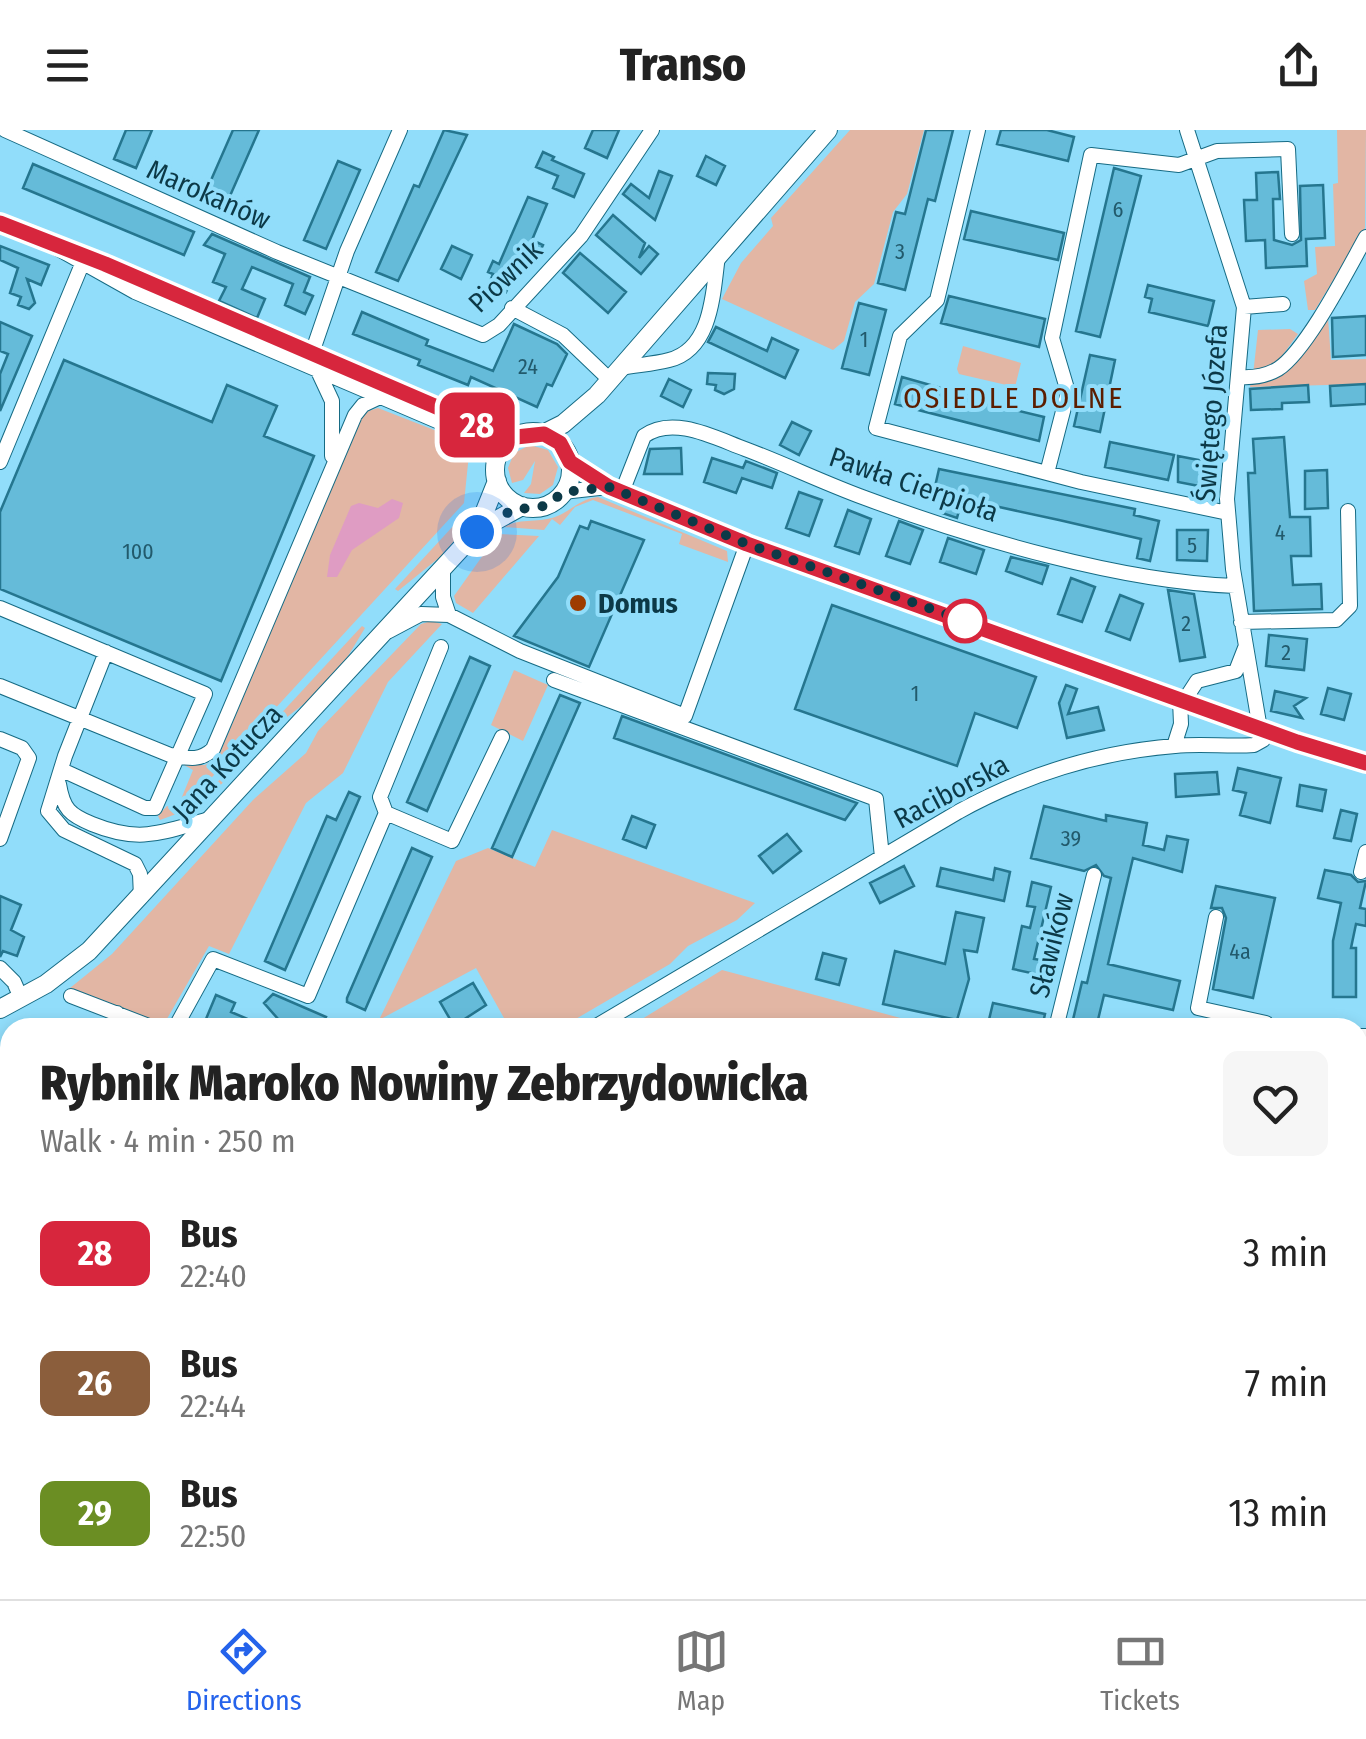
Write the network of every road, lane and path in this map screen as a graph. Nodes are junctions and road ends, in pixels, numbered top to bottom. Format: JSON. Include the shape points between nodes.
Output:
{"nodes":[{"id":1,"x":5,"y":130,"type":"edge"},
{"id":2,"x":400,"y":130,"type":"edge"},
{"id":3,"x":652,"y":130,"type":"edge"},
{"id":4,"x":828,"y":130,"type":"edge"},
{"id":5,"x":978,"y":130,"type":"edge"},
{"id":6,"x":1186,"y":130,"type":"edge"},
{"id":7,"x":1197,"y":158,"type":"junction"},
{"id":8,"x":0,"y":224,"type":"edge"},
{"id":9,"x":1292,"y":234,"type":"dead end"},
{"id":10,"x":1366,"y":237,"type":"edge"},
{"id":11,"x":718,"y":255,"type":"junction"},
{"id":12,"x":84,"y":260,"type":"junction"},
{"id":13,"x":340,"y":276,"type":"junction"},
{"id":14,"x":1284,"y":304,"type":"dead end"},
{"id":15,"x":512,"y":308,"type":"junction"},
{"id":16,"x":1244,"y":308,"type":"junction"},
{"id":17,"x":216,"y":325,"type":"junction"},
{"id":18,"x":312,"y":353,"type":"junction"},
{"id":19,"x":318,"y":370,"type":"junction"},
{"id":20,"x":616,"y":374,"type":"junction"},
{"id":21,"x":1239,"y":377,"type":"junction"},
{"id":22,"x":597,"y":395,"type":"junction"},
{"id":23,"x":380,"y":396,"type":"junction"},
{"id":24,"x":543,"y":434,"type":"junction"},
{"id":25,"x":516,"y":437,"type":"junction"},
{"id":26,"x":569,"y":459,"type":"junction"},
{"id":27,"x":0,"y":462,"type":"edge"},
{"id":28,"x":330,"y":466,"type":"junction"},
{"id":29,"x":497,"y":473,"type":"junction"},
{"id":30,"x":1047,"y":474,"type":"junction"},
{"id":31,"x":616,"y":490,"type":"junction"},
{"id":32,"x":564,"y":492,"type":"junction"},
{"id":33,"x":522,"y":506,"type":"junction"},
{"id":34,"x":1348,"y":511,"type":"dead end"},
{"id":35,"x":1228,"y":513,"type":"junction"},
{"id":36,"x":477,"y":532,"type":"junction"},
{"id":37,"x":747,"y":544,"type":"junction"},
{"id":38,"x":442,"y":569,"type":"junction"},
{"id":39,"x":1235,"y":586,"type":"junction"},
{"id":40,"x":0,"y":608,"type":"edge"},
{"id":41,"x":450,"y":616,"type":"junction"},
{"id":42,"x":1241,"y":622,"type":"junction"},
{"id":43,"x":383,"y":634,"type":"junction"},
{"id":44,"x":442,"y":646,"type":"dead end"},
{"id":45,"x":1245,"y":647,"type":"junction"},
{"id":46,"x":106,"y":652,"type":"junction"},
{"id":47,"x":554,"y":680,"type":"dead end"},
{"id":48,"x":0,"y":686,"type":"edge"},
{"id":49,"x":1182,"y":701,"type":"junction"},
{"id":50,"x":80,"y":718,"type":"junction"},
{"id":51,"x":1264,"y":730,"type":"junction"},
{"id":52,"x":502,"y":737,"type":"dead end"},
{"id":53,"x":0,"y":739,"type":"edge"},
{"id":54,"x":1174,"y":746,"type":"junction"},
{"id":55,"x":179,"y":756,"type":"junction"},
{"id":56,"x":1366,"y":763,"type":"edge"},
{"id":57,"x":60,"y":777,"type":"junction"},
{"id":58,"x":386,"y":812,"type":"junction"},
{"id":59,"x":214,"y":818,"type":"junction"},
{"id":60,"x":142,"y":837,"type":"junction"},
{"id":61,"x":0,"y":840,"type":"edge"},
{"id":62,"x":1366,"y":852,"type":"edge"},
{"id":63,"x":882,"y":857,"type":"junction"},
{"id":64,"x":172,"y":863,"type":"junction"},
{"id":65,"x":1361,"y":872,"type":"dead end"},
{"id":66,"x":1094,"y":875,"type":"dead end"},
{"id":67,"x":140,"y":896,"type":"junction"},
{"id":68,"x":1216,"y":916,"type":"dead end"},
{"id":69,"x":0,"y":968,"type":"edge"},
{"id":70,"x":71,"y":996,"type":"dead end"},
{"id":71,"x":22,"y":998,"type":"junction"},
{"id":72,"x":0,"y":1009,"type":"edge"},
{"id":73,"x":110,"y":1018,"type":"edge"},
{"id":74,"x":181,"y":1018,"type":"edge"},
{"id":75,"x":610,"y":1018,"type":"edge"},
{"id":76,"x":1058,"y":1018,"type":"edge"},
{"id":77,"x":1247,"y":1018,"type":"edge"}],
"edges":[{"from":1,"to":13,"type":"street","name":"Marokanów"},
{"from":2,"to":13,"type":"street"},
{"from":3,"to":15,"type":"street","name":"Piownik","via":[[581,236]]},
{"from":4,"to":11,"type":"main road"},
{"from":5,"to":30,"type":"street","name":"Pawła Cierpioła","via":[[937,300],[900,336],[876,428]]},
{"from":6,"to":7,"type":"street","name":"Świętego Józefa"},
{"from":7,"to":9,"type":"street","via":[[1288,149]]},
{"from":7,"to":16,"type":"street","name":"Świętego Józefa"},
{"from":7,"to":30,"type":"street","via":[[1179,165],[1091,155],[1052,338],[1068,392]]},
{"from":8,"to":12,"type":"street"},
{"from":10,"to":21,"type":"street","via":[[1286,361],[1260,376]]},
{"from":11,"to":20,"type":"main road"},
{"from":11,"to":20,"type":"street","via":[[713,308],[693,344],[671,360]]},
{"from":12,"to":17,"type":"street","via":[[135,292]]},
{"from":12,"to":27,"type":"street"},
{"from":13,"to":15,"type":"street","name":"Piownik","via":[[478,334],[489,333]]},
{"from":13,"to":18,"type":"street"},
{"from":14,"to":16,"type":"street"},
{"from":15,"to":20,"type":"street"},
{"from":16,"to":21,"type":"street","name":"Świętego Józefa"},
{"from":17,"to":18,"type":"street"},
{"from":17,"to":19,"type":"street"},
{"from":18,"to":25,"type":"street"},
{"from":19,"to":23,"type":"street"},
{"from":19,"to":28,"type":"street","via":[[332,407]]},
{"from":20,"to":22,"type":"main road"},
{"from":21,"to":35,"type":"street","name":"Świętego Józefa"},
{"from":22,"to":24,"type":"main road"},
{"from":22,"to":26,"type":"main road","via":[[575,432]]},
{"from":23,"to":28,"type":"street","via":[[358,409]]},
{"from":23,"to":29,"type":"street","via":[[476,438]]},
{"from":24,"to":25,"type":"main road"},
{"from":24,"to":26,"type":"main road","via":[[560,443]]},
{"from":25,"to":29,"type":"main road","via":[[504,447]]},
{"from":26,"to":31,"type":"street"},
{"from":26,"to":32,"type":"main road"},
{"from":28,"to":55,"type":"street","via":[[213,749],[199,758]]},
{"from":29,"to":33,"type":"main road","via":[[507,497]]},
{"from":29,"to":36,"type":"main road","name":"Jana Kotucza"},
{"from":30,"to":35,"type":"street","name":"Pawła Cierpioła"},
{"from":31,"to":32,"type":"street"},
{"from":31,"to":37,"type":"street"},
{"from":31,"to":39,"type":"street","name":"Pawła Cierpioła","via":[[644,436],[662,427],[690,430],[932,522],[1122,572]]},
{"from":32,"to":33,"type":"main road","via":[[545,506]]},
{"from":33,"to":36,"type":"main road","name":"Jana Kotucza"},
{"from":34,"to":42,"type":"street","via":[[1350,606],[1336,620]]},
{"from":35,"to":39,"type":"street","name":"Świętego Józefa"},
{"from":36,"to":38,"type":"main road","name":"Jana Kotucza"},
{"from":37,"to":41,"type":"street","via":[[685,716]]},
{"from":37,"to":49,"type":"street"},
{"from":38,"to":41,"type":"street"},
{"from":38,"to":43,"type":"main road","name":"Jana Kotucza"},
{"from":39,"to":42,"type":"street","name":"Świętego Józefa"},
{"from":40,"to":46,"type":"street"},
{"from":41,"to":43,"type":"street","via":[[420,614]]},
{"from":42,"to":45,"type":"street","name":"Świętego Józefa"},
{"from":43,"to":59,"type":"main road","name":"Jana Kotucza"},
{"from":44,"to":58,"type":"street","via":[[380,797]]},
{"from":45,"to":49,"type":"street","via":[[1238,669],[1197,681]]},
{"from":45,"to":51,"type":"street","name":"Świętego Józefa"},
{"from":46,"to":50,"type":"street"},
{"from":46,"to":55,"type":"street","via":[[205,694]]},
{"from":47,"to":63,"type":"street","via":[[876,799]]},
{"from":48,"to":50,"type":"street"},
{"from":49,"to":51,"type":"street"},
{"from":49,"to":54,"type":"street"},
{"from":50,"to":55,"type":"street"},
{"from":50,"to":57,"type":"street"},
{"from":51,"to":54,"type":"street","name":"Raciborska","via":[[1262,742],[1254,744]]},
{"from":51,"to":56,"type":"street"},
{"from":52,"to":58,"type":"street","via":[[452,841]]},
{"from":53,"to":61,"type":"street","via":[[28,758]]},
{"from":54,"to":63,"type":"street","name":"Raciborska","via":[[1028,778]]},
{"from":55,"to":57,"type":"street","via":[[159,804],[149,809]]},
{"from":57,"to":60,"type":"street","via":[[64,806],[73,816]]},
{"from":57,"to":67,"type":"street","via":[[48,802],[52,818],[135,864]]},
{"from":58,"to":74,"type":"street","via":[[308,996],[213,960]]},
{"from":59,"to":60,"type":"street"},
{"from":59,"to":64,"type":"main road","name":"Jana Kotucza"},
{"from":60,"to":64,"type":"street","via":[[158,844]]},
{"from":62,"to":65,"type":"street"},
{"from":63,"to":75,"type":"street","name":"Raciborska"},
{"from":64,"to":67,"type":"main road","name":"Jana Kotucza"},
{"from":66,"to":76,"type":"street","name":"Sławików"},
{"from":67,"to":71,"type":"main road","name":"Jana Kotucza","via":[[89,951]]},
{"from":68,"to":77,"type":"street","via":[[1198,1008]]},
{"from":69,"to":71,"type":"street"},
{"from":70,"to":73,"type":"street"},
{"from":71,"to":72,"type":"main road","name":"Jana Kotucza"}]}
